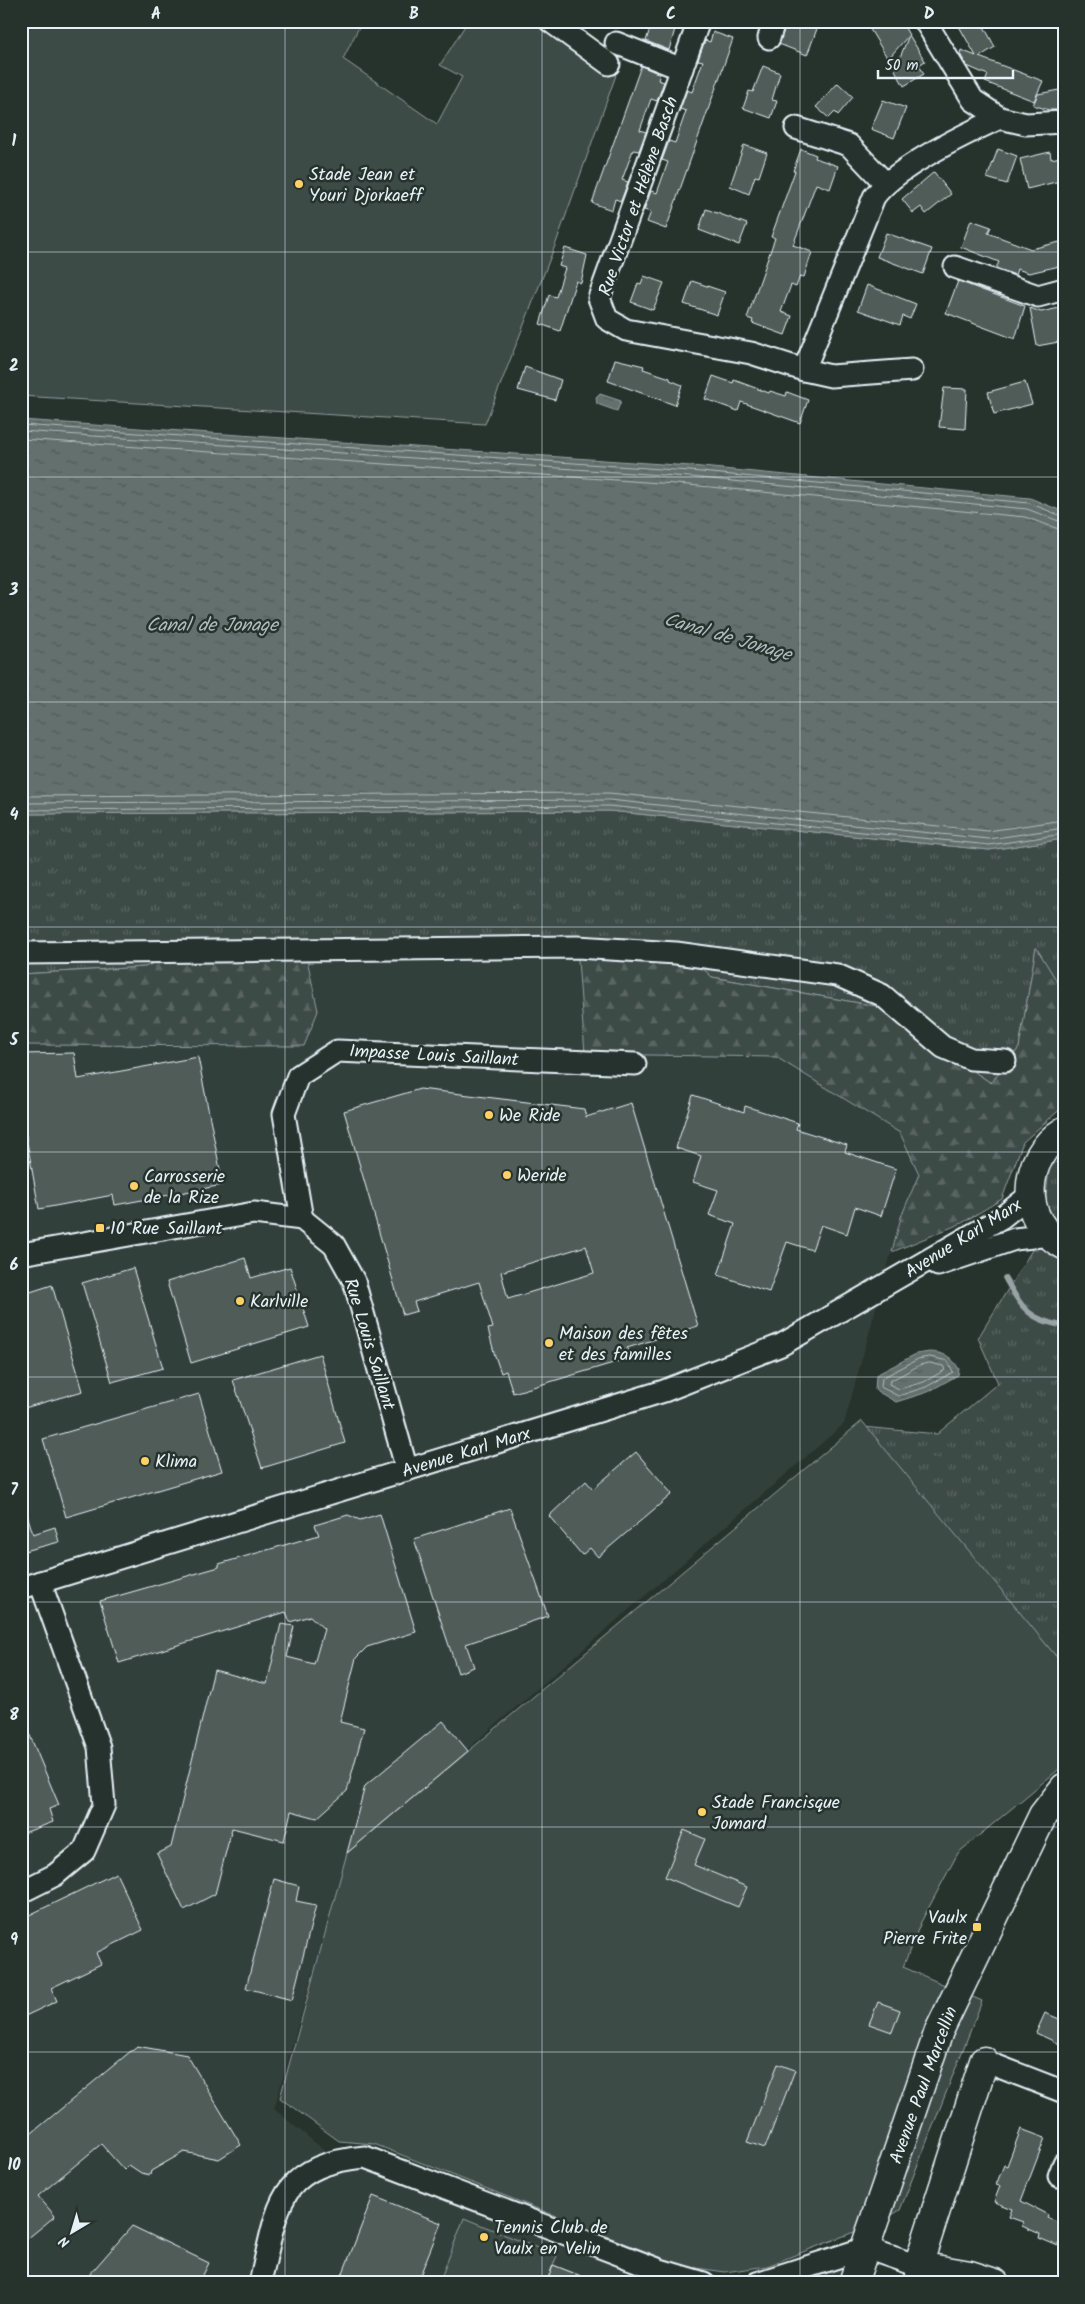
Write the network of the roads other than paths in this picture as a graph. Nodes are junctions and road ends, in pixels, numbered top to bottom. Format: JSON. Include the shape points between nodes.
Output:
{"nodes":[{"id":1,"x":550,"y":21,"type":"edge"},
{"id":2,"x":700,"y":21,"type":"edge"},
{"id":3,"x":925,"y":21,"type":"edge"},
{"id":4,"x":616,"y":44,"type":"dead end"},
{"id":5,"x":609,"y":64,"type":"dead end"},
{"id":6,"x":682,"y":70,"type":"junction"},
{"id":7,"x":1000,"y":118,"type":"junction"},
{"id":8,"x":1064,"y":122,"type":"edge"},
{"id":9,"x":796,"y":128,"type":"dead end"},
{"id":10,"x":884,"y":183,"type":"junction"},
{"id":11,"x":955,"y":266,"type":"dead end"},
{"id":12,"x":1064,"y":289,"type":"edge"},
{"id":13,"x":804,"y":370,"type":"junction"},
{"id":14,"x":912,"y":370,"type":"dead end"},
{"id":15,"x":21,"y":953,"type":"edge"},
{"id":16,"x":1005,"y":1061,"type":"dead end"},
{"id":17,"x":635,"y":1064,"type":"dead end"},
{"id":18,"x":1064,"y":1131,"type":"edge"},
{"id":19,"x":1030,"y":1195,"type":"junction"},
{"id":20,"x":302,"y":1219,"type":"junction"},
{"id":21,"x":1057,"y":1240,"type":"edge"},
{"id":22,"x":21,"y":1254,"type":"edge"},
{"id":23,"x":895,"y":1280,"type":"junction"},
{"id":24,"x":408,"y":1470,"type":"junction"},
{"id":25,"x":31,"y":1585,"type":"edge"},
{"id":26,"x":1064,"y":1788,"type":"edge"},
{"id":27,"x":21,"y":1892,"type":"edge"},
{"id":28,"x":984,"y":2062,"type":"joint"},
{"id":29,"x":1064,"y":2092,"type":"edge"},
{"id":30,"x":866,"y":2248,"type":"junction"},
{"id":31,"x":918,"y":2266,"type":"junction"},
{"id":32,"x":260,"y":2283,"type":"edge"},
{"id":33,"x":704,"y":2283,"type":"edge"},
{"id":34,"x":757,"y":2283,"type":"edge"},
{"id":35,"x":853,"y":2283,"type":"edge"},
{"id":36,"x":951,"y":2283,"type":"edge"},
{"id":37,"x":995,"y":2283,"type":"edge"}],
"edges":[{"from":1,"to":5,"type":"street"},
{"from":2,"to":6,"type":"street","name":"Rue Victor et Hélène Basch"},
{"from":3,"to":7,"type":"street","via":[[973,100]]},
{"from":4,"to":6,"type":"street"},
{"from":6,"to":13,"type":"street","name":"Rue Victor et Hélène Basch","via":[[599,298],[607,319],[626,330],[751,354]]},
{"from":7,"to":8,"type":"street","via":[[1026,124]]},
{"from":7,"to":10,"type":"street","via":[[967,133]]},
{"from":9,"to":10,"type":"street","via":[[849,145]]},
{"from":10,"to":13,"type":"street","via":[[874,196]]},
{"from":11,"to":12,"type":"street","via":[[1038,296]]},
{"from":13,"to":14,"type":"street","name":"Rue Victor et Hélène Basch","via":[[831,376]]},
{"from":15,"to":16,"type":"street","via":[[577,946],[676,952],[837,975],[882,995],[943,1047],[971,1059]]},
{"from":17,"to":20,"type":"street","name":"Impasse Louis Saillant","via":[[336,1051],[298,1076],[284,1114]]},
{"from":18,"to":19,"type":"main road","via":[[1047,1144],[1037,1159]]},
{"from":19,"to":21,"type":"main road","via":[[1034,1210]]},
{"from":19,"to":23,"type":"street","name":"Avenue Karl Marx","via":[[1001,1218]]},
{"from":20,"to":22,"type":"street","via":[[254,1213]]},
{"from":20,"to":24,"type":"street","name":"Rue Louis Saillant","via":[[334,1245],[354,1281]]},
{"from":21,"to":23,"type":"street","name":"Avenue Karl Marx","via":[[1015,1239]]},
{"from":23,"to":24,"type":"street","name":"Avenue Karl Marx","via":[[781,1345],[664,1391]]},
{"from":24,"to":25,"type":"street","name":"Avenue Karl Marx"},
{"from":25,"to":27,"type":"street","via":[[99,1747],[104,1805],[84,1851],[55,1875]]},
{"from":26,"to":30,"type":"main road","name":"Avenue Paul Marcellin","via":[[1043,1815],[939,2031]]},
{"from":28,"to":29,"type":"street"},
{"from":28,"to":31,"type":"main road"},
{"from":30,"to":31,"type":"street"},
{"from":30,"to":34,"type":"street"},
{"from":30,"to":35,"type":"main road","name":"Avenue Paul Marcellin"},
{"from":31,"to":36,"type":"main road"},
{"from":31,"to":37,"type":"main road"},
{"from":32,"to":33,"type":"street","via":[[279,2203],[296,2179],[312,2168],[338,2159],[366,2157],[660,2270]]}]}
